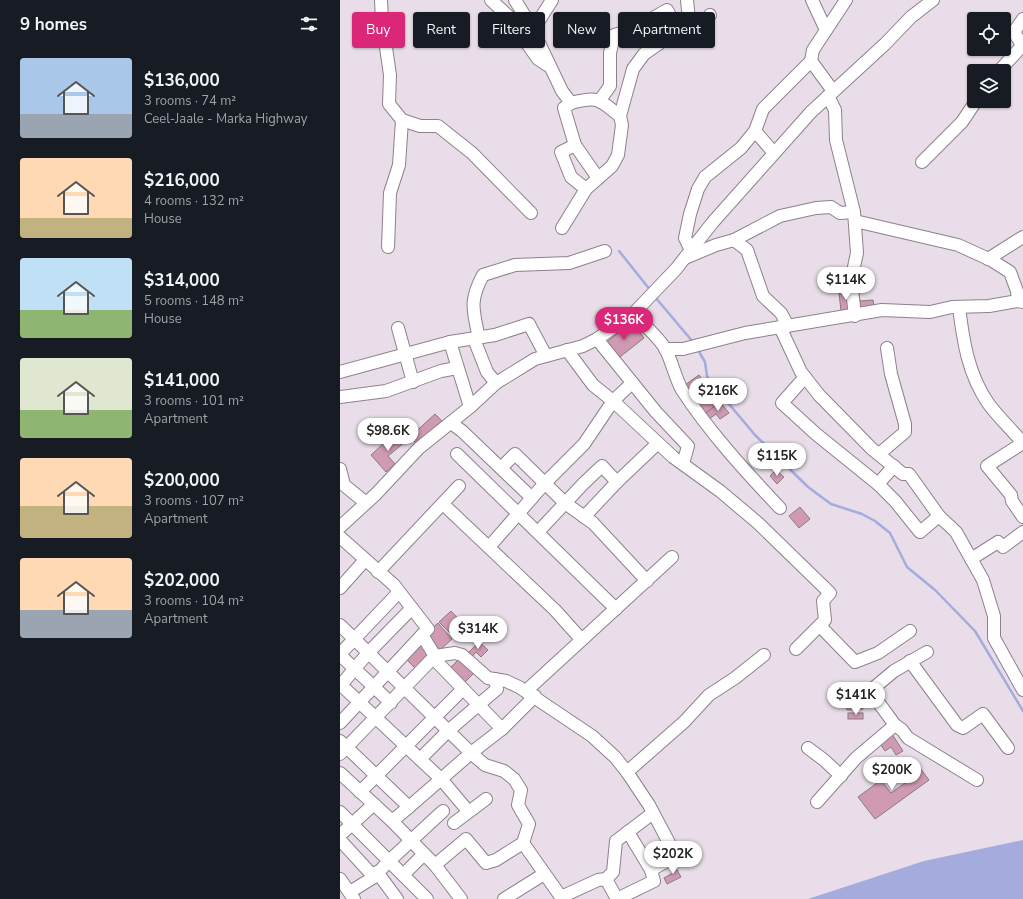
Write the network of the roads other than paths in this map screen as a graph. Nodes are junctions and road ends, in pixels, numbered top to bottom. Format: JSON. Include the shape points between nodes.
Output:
{"nodes":[{"id":1,"x":381,"y":0,"type":"edge"},
{"id":2,"x":491,"y":0,"type":"edge"},
{"id":3,"x":515,"y":0,"type":"edge"},
{"id":4,"x":552,"y":0,"type":"edge"},
{"id":5,"x":687,"y":0,"type":"edge"},
{"id":6,"x":812,"y":0,"type":"edge"},
{"id":7,"x":846,"y":0,"type":"edge"},
{"id":8,"x":932,"y":0,"type":"edge"},
{"id":9,"x":522,"y":12,"type":"edge"},
{"id":10,"x":686,"y":12,"type":"edge"},
{"id":11,"x":545,"y":14,"type":"edge"},
{"id":12,"x":1023,"y":19,"type":"edge"},
{"id":13,"x":826,"y":30,"type":"junction"},
{"id":14,"x":618,"y":34,"type":"edge"},
{"id":15,"x":1022,"y":47,"type":"edge"},
{"id":16,"x":541,"y":48,"type":"edge"},
{"id":17,"x":654,"y":48,"type":"edge"},
{"id":18,"x":811,"y":61,"type":"junction"},
{"id":19,"x":1006,"y":64,"type":"edge"},
{"id":20,"x":550,"y":67,"type":"junction"},
{"id":21,"x":830,"y":94,"type":"junction"},
{"id":22,"x":600,"y":100,"type":"junction"},
{"id":23,"x":571,"y":103,"type":"junction"},
{"id":24,"x":971,"y":108,"type":"edge"},
{"id":25,"x":620,"y":116,"type":"junction"},
{"id":26,"x":402,"y":120,"type":"junction"},
{"id":27,"x":755,"y":131,"type":"junction"},
{"id":28,"x":575,"y":145,"type":"junction"},
{"id":29,"x":774,"y":153,"type":"junction"},
{"id":30,"x":922,"y":162,"type":"dead end"},
{"id":31,"x":598,"y":178,"type":"junction"},
{"id":32,"x":586,"y":189,"type":"junction"},
{"id":33,"x":531,"y":213,"type":"dead end"},
{"id":34,"x":854,"y":217,"type":"junction"},
{"id":35,"x":562,"y":228,"type":"dead end"},
{"id":36,"x":1023,"y":237,"type":"edge"},
{"id":37,"x":734,"y":240,"type":"junction"},
{"id":38,"x":388,"y":247,"type":"dead end"},
{"id":39,"x":605,"y":251,"type":"dead end"},
{"id":40,"x":688,"y":254,"type":"junction"},
{"id":41,"x":988,"y":259,"type":"junction"},
{"id":42,"x":1021,"y":302,"type":"edge"},
{"id":43,"x":959,"y":307,"type":"junction"},
{"id":44,"x":634,"y":314,"type":"junction"},
{"id":45,"x":855,"y":316,"type":"junction"},
{"id":46,"x":784,"y":327,"type":"junction"},
{"id":47,"x":398,"y":328,"type":"dead end"},
{"id":48,"x":476,"y":338,"type":"junction"},
{"id":49,"x":597,"y":339,"type":"junction"},
{"id":50,"x":450,"y":342,"type":"junction"},
{"id":51,"x":887,"y":348,"type":"dead end"},
{"id":52,"x":665,"y":349,"type":"junction"},
{"id":53,"x":566,"y":350,"type":"junction"},
{"id":54,"x":406,"y":354,"type":"junction"},
{"id":55,"x":546,"y":356,"type":"junction"},
{"id":56,"x":457,"y":368,"type":"junction"},
{"id":57,"x":340,"y":372,"type":"edge"},
{"id":58,"x":805,"y":377,"type":"junction"},
{"id":59,"x":413,"y":382,"type":"junction"},
{"id":60,"x":496,"y":383,"type":"junction"},
{"id":61,"x":632,"y":383,"type":"junction"},
{"id":62,"x":340,"y":397,"type":"edge"},
{"id":63,"x":613,"y":401,"type":"junction"},
{"id":64,"x":470,"y":407,"type":"junction"},
{"id":65,"x":451,"y":423,"type":"junction"},
{"id":66,"x":658,"y":443,"type":"junction"},
{"id":67,"x":456,"y":454,"type":"dead end"},
{"id":68,"x":879,"y":454,"type":"junction"},
{"id":69,"x":683,"y":464,"type":"junction"},
{"id":70,"x":894,"y":466,"type":"junction"},
{"id":71,"x":501,"y":468,"type":"junction"},
{"id":72,"x":340,"y":469,"type":"edge"},
{"id":73,"x":617,"y":482,"type":"junction"},
{"id":74,"x":545,"y":483,"type":"junction"},
{"id":75,"x":878,"y":484,"type":"junction"},
{"id":76,"x":459,"y":486,"type":"dead end"},
{"id":77,"x":532,"y":498,"type":"junction"},
{"id":78,"x":366,"y":503,"type":"junction"},
{"id":79,"x":565,"y":503,"type":"junction"},
{"id":80,"x":443,"y":504,"type":"junction"},
{"id":81,"x":780,"y":508,"type":"dead end"},
{"id":82,"x":518,"y":514,"type":"junction"},
{"id":83,"x":939,"y":516,"type":"junction"},
{"id":84,"x":584,"y":517,"type":"junction"},
{"id":85,"x":1023,"y":517,"type":"edge"},
{"id":86,"x":340,"y":527,"type":"edge"},
{"id":87,"x":538,"y":532,"type":"junction"},
{"id":88,"x":1023,"y":532,"type":"edge"},
{"id":89,"x":340,"y":537,"type":"edge"},
{"id":90,"x":489,"y":547,"type":"junction"},
{"id":91,"x":672,"y":557,"type":"dead end"},
{"id":92,"x":971,"y":559,"type":"junction"},
{"id":93,"x":364,"y":560,"type":"junction"},
{"id":94,"x":378,"y":572,"type":"junction"},
{"id":95,"x":646,"y":581,"type":"junction"},
{"id":96,"x":340,"y":588,"type":"edge"},
{"id":97,"x":399,"y":592,"type":"junction"},
{"id":98,"x":412,"y":608,"type":"junction"},
{"id":99,"x":616,"y":609,"type":"junction"},
{"id":100,"x":340,"y":625,"type":"edge"},
{"id":101,"x":820,"y":626,"type":"junction"},
{"id":102,"x":910,"y":631,"type":"dead end"},
{"id":103,"x":422,"y":635,"type":"junction"},
{"id":104,"x":354,"y":639,"type":"junction"},
{"id":105,"x":582,"y":639,"type":"junction"},
{"id":106,"x":796,"y":649,"type":"dead end"},
{"id":107,"x":927,"y":652,"type":"dead end"},
{"id":108,"x":368,"y":653,"type":"junction"},
{"id":109,"x":340,"y":655,"type":"edge"},
{"id":110,"x":764,"y":655,"type":"dead end"},
{"id":111,"x":435,"y":656,"type":"junction"},
{"id":112,"x":910,"y":661,"type":"junction"},
{"id":113,"x":355,"y":669,"type":"junction"},
{"id":114,"x":387,"y":672,"type":"junction"},
{"id":115,"x":495,"y":679,"type":"junction"},
{"id":116,"x":340,"y":685,"type":"edge"},
{"id":117,"x":374,"y":686,"type":"junction"},
{"id":118,"x":405,"y":688,"type":"junction"},
{"id":119,"x":463,"y":689,"type":"junction"},
{"id":120,"x":1023,"y":690,"type":"edge"},
{"id":121,"x":531,"y":694,"type":"junction"},
{"id":122,"x":359,"y":703,"type":"junction"},
{"id":123,"x":391,"y":703,"type":"junction"},
{"id":124,"x":478,"y":704,"type":"junction"},
{"id":125,"x":376,"y":718,"type":"junction"},
{"id":126,"x":435,"y":718,"type":"junction"},
{"id":127,"x":340,"y":723,"type":"edge"},
{"id":128,"x":895,"y":725,"type":"junction"},
{"id":129,"x":502,"y":729,"type":"junction"},
{"id":130,"x":448,"y":731,"type":"junction"},
{"id":131,"x":405,"y":746,"type":"junction"},
{"id":132,"x":342,"y":748,"type":"edge"},
{"id":133,"x":808,"y":748,"type":"dead end"},
{"id":134,"x":1008,"y":748,"type":"dead end"},
{"id":135,"x":471,"y":753,"type":"junction"},
{"id":136,"x":420,"y":759,"type":"junction"},
{"id":137,"x":627,"y":772,"type":"junction"},
{"id":138,"x":376,"y":776,"type":"junction"},
{"id":139,"x":841,"y":776,"type":"junction"},
{"id":140,"x":441,"y":779,"type":"junction"},
{"id":141,"x":342,"y":780,"type":"edge"},
{"id":142,"x":976,"y":780,"type":"dead end"},
{"id":143,"x":360,"y":792,"type":"junction"},
{"id":144,"x":486,"y":799,"type":"dead end"},
{"id":145,"x":817,"y":802,"type":"dead end"},
{"id":146,"x":374,"y":804,"type":"junction"},
{"id":147,"x":409,"y":807,"type":"junction"},
{"id":148,"x":443,"y":811,"type":"dead end"},
{"id":149,"x":468,"y":811,"type":"junction"},
{"id":150,"x":340,"y":812,"type":"edge"},
{"id":151,"x":653,"y":813,"type":"junction"},
{"id":152,"x":392,"y":821,"type":"junction"},
{"id":153,"x":454,"y":823,"type":"dead end"},
{"id":154,"x":352,"y":824,"type":"junction"},
{"id":155,"x":628,"y":832,"type":"junction"},
{"id":156,"x":340,"y":835,"type":"edge"},
{"id":157,"x":340,"y":840,"type":"edge"},
{"id":158,"x":410,"y":840,"type":"junction"},
{"id":159,"x":523,"y":843,"type":"junction"},
{"id":160,"x":424,"y":854,"type":"junction"},
{"id":161,"x":389,"y":861,"type":"junction"},
{"id":162,"x":435,"y":865,"type":"junction"},
{"id":163,"x":651,"y":870,"type":"junction"},
{"id":164,"x":544,"y":874,"type":"junction"},
{"id":165,"x":376,"y":875,"type":"junction"},
{"id":166,"x":403,"y":875,"type":"junction"},
{"id":167,"x":340,"y":879,"type":"edge"},
{"id":168,"x":606,"y":879,"type":"junction"},
{"id":169,"x":352,"y":895,"type":"edge"},
{"id":170,"x":561,"y":898,"type":"edge"},
{"id":171,"x":397,"y":899,"type":"edge"},
{"id":172,"x":427,"y":899,"type":"edge"},
{"id":173,"x":461,"y":899,"type":"edge"},
{"id":174,"x":504,"y":899,"type":"edge"},
{"id":175,"x":617,"y":899,"type":"edge"}],
"edges":[{"from":1,"to":26,"type":"street","via":[[390,75],[389,104]]},
{"from":2,"to":20,"type":"street","via":[[519,26],[526,42],[538,58]]},
{"from":3,"to":9,"type":"street"},
{"from":4,"to":11,"type":"street"},
{"from":5,"to":10,"type":"street"},
{"from":6,"to":13,"type":"street"},
{"from":7,"to":13,"type":"street"},
{"from":8,"to":21,"type":"street"},
{"from":12,"to":15,"type":"street","via":[[1014,32]]},
{"from":13,"to":18,"type":"street","via":[[813,50]]},
{"from":14,"to":22,"type":"street","via":[[614,35],[610,53],[610,86]]},
{"from":15,"to":19,"type":"street"},
{"from":16,"to":20,"type":"street"},
{"from":17,"to":25,"type":"street","via":[[644,54],[633,69]]},
{"from":18,"to":21,"type":"street"},
{"from":18,"to":27,"type":"street","via":[[763,109]]},
{"from":20,"to":23,"type":"street"},
{"from":21,"to":29,"type":"street"},
{"from":21,"to":34,"type":"street","via":[[835,110],[836,140]]},
{"from":22,"to":23,"type":"street","via":[[589,98]]},
{"from":22,"to":25,"type":"street"},
{"from":23,"to":28,"type":"street","via":[[564,108]]},
{"from":24,"to":30,"type":"street","via":[[962,122]]},
{"from":25,"to":31,"type":"street","via":[[622,125],[618,155],[612,166]]},
{"from":26,"to":33,"type":"street","via":[[420,126],[438,126],[472,153]]},
{"from":26,"to":38,"type":"street","via":[[399,165],[390,193]]},
{"from":27,"to":29,"type":"street"},
{"from":27,"to":40,"type":"street","via":[[741,148],[705,178],[698,189],[686,238]]},
{"from":28,"to":31,"type":"street"},
{"from":28,"to":32,"type":"street","via":[[560,152],[571,177]]},
{"from":29,"to":40,"type":"street"},
{"from":31,"to":32,"type":"street"},
{"from":32,"to":35,"type":"street"},
{"from":34,"to":37,"type":"street","via":[[831,207],[780,216]]},
{"from":34,"to":41,"type":"street","via":[[958,245]]},
{"from":34,"to":45,"type":"street","via":[[857,253],[851,281]]},
{"from":36,"to":41,"type":"street"},
{"from":37,"to":40,"type":"street"},
{"from":37,"to":46,"type":"street","via":[[747,250],[763,296],[781,313]]},
{"from":39,"to":48,"type":"street","via":[[569,263],[514,265],[484,275],[475,290],[472,306]]},
{"from":40,"to":44,"type":"street"},
{"from":41,"to":42,"type":"street","via":[[1010,272]]},
{"from":42,"to":43,"type":"street"},
{"from":43,"to":45,"type":"street","via":[[930,312],[882,310]]},
{"from":43,"to":85,"type":"street","via":[[964,349],[975,380],[988,403],[1023,443],[987,466],[1011,495]]},
{"from":44,"to":49,"type":"street"},
{"from":44,"to":52,"type":"street"},
{"from":45,"to":46,"type":"street"},
{"from":46,"to":52,"type":"street","via":[[745,333],[683,349]]},
{"from":46,"to":58,"type":"street"},
{"from":47,"to":54,"type":"street"},
{"from":48,"to":50,"type":"street"},
{"from":48,"to":55,"type":"street","via":[[529,324]]},
{"from":48,"to":60,"type":"street","via":[[487,372]]},
{"from":49,"to":53,"type":"street"},
{"from":49,"to":61,"type":"street"},
{"from":50,"to":54,"type":"street"},
{"from":50,"to":56,"type":"street"},
{"from":51,"to":68,"type":"street","via":[[905,432]]},
{"from":52,"to":81,"type":"street","via":[[682,389],[749,475]]},
{"from":53,"to":55,"type":"street"},
{"from":53,"to":63,"type":"street","via":[[593,385]]},
{"from":54,"to":57,"type":"street"},
{"from":54,"to":59,"type":"street"},
{"from":55,"to":60,"type":"street","via":[[525,364]]},
{"from":56,"to":59,"type":"street"},
{"from":56,"to":64,"type":"street"},
{"from":58,"to":68,"type":"street","via":[[819,395]]},
{"from":58,"to":75,"type":"street","via":[[782,403]]},
{"from":59,"to":62,"type":"street","via":[[386,391]]},
{"from":60,"to":64,"type":"street"},
{"from":61,"to":63,"type":"street"},
{"from":61,"to":69,"type":"street","via":[[688,446]]},
{"from":63,"to":66,"type":"street"},
{"from":63,"to":74,"type":"street","via":[[584,444]]},
{"from":64,"to":65,"type":"street"},
{"from":65,"to":71,"type":"street"},
{"from":65,"to":78,"type":"street","via":[[419,448]]},
{"from":66,"to":69,"type":"street"},
{"from":66,"to":73,"type":"street"},
{"from":67,"to":82,"type":"street"},
{"from":68,"to":70,"type":"street"},
{"from":69,"to":101,"type":"street","via":[[758,523],[830,593],[823,601],[825,620]]},
{"from":70,"to":75,"type":"street"},
{"from":70,"to":83,"type":"street","via":[[903,474],[909,474]]},
{"from":71,"to":74,"type":"street","via":[[515,454]]},
{"from":71,"to":77,"type":"street"},
{"from":72,"to":78,"type":"street","via":[[344,485]]},
{"from":73,"to":79,"type":"street","via":[[602,466]]},
{"from":73,"to":84,"type":"street"},
{"from":74,"to":77,"type":"street"},
{"from":74,"to":79,"type":"street"},
{"from":75,"to":83,"type":"street","via":[[920,532]]},
{"from":76,"to":80,"type":"street"},
{"from":77,"to":82,"type":"street"},
{"from":78,"to":86,"type":"street"},
{"from":79,"to":84,"type":"street"},
{"from":79,"to":87,"type":"street"},
{"from":80,"to":90,"type":"street"},
{"from":80,"to":94,"type":"street"},
{"from":82,"to":87,"type":"street"},
{"from":82,"to":90,"type":"street"},
{"from":83,"to":92,"type":"street","via":[[956,532]]},
{"from":84,"to":95,"type":"street","via":[[593,523]]},
{"from":87,"to":99,"type":"street"},
{"from":88,"to":92,"type":"street","via":[[1003,547],[998,542]]},
{"from":89,"to":93,"type":"street"},
{"from":90,"to":105,"type":"street"},
{"from":91,"to":95,"type":"street"},
{"from":92,"to":120,"type":"street","via":[[988,594],[994,616],[994,638]]},
{"from":93,"to":94,"type":"street"},
{"from":93,"to":96,"type":"street"},
{"from":94,"to":97,"type":"street"},
{"from":95,"to":99,"type":"street"},
{"from":97,"to":98,"type":"street"},
{"from":97,"to":104,"type":"street"},
{"from":98,"to":103,"type":"street","via":[[428,629]]},
{"from":98,"to":108,"type":"street"},
{"from":99,"to":105,"type":"street"},
{"from":100,"to":104,"type":"street"},
{"from":101,"to":102,"type":"street","via":[[854,662],[878,653]]},
{"from":101,"to":106,"type":"street"},
{"from":103,"to":111,"type":"street"},
{"from":103,"to":114,"type":"street"},
{"from":104,"to":108,"type":"street"},
{"from":104,"to":109,"type":"street"},
{"from":105,"to":121,"type":"street"},
{"from":107,"to":112,"type":"street"},
{"from":108,"to":113,"type":"street"},
{"from":108,"to":114,"type":"street"},
{"from":109,"to":113,"type":"street"},
{"from":110,"to":137,"type":"street","via":[[709,695],[684,722]]},
{"from":111,"to":115,"type":"street","via":[[455,653],[462,655],[488,678]]},
{"from":111,"to":118,"type":"street"},
{"from":111,"to":119,"type":"street","via":[[437,662]]},
{"from":112,"to":128,"type":"street","via":[[870,691]]},
{"from":112,"to":134,"type":"street","via":[[957,725],[963,728],[983,714]]},
{"from":113,"to":116,"type":"street"},
{"from":113,"to":117,"type":"street"},
{"from":114,"to":117,"type":"street"},
{"from":114,"to":118,"type":"street"},
{"from":115,"to":121,"type":"street","via":[[506,681]]},
{"from":115,"to":124,"type":"street","via":[[496,689]]},
{"from":116,"to":122,"type":"street"},
{"from":117,"to":122,"type":"street"},
{"from":117,"to":123,"type":"street"},
{"from":118,"to":123,"type":"street"},
{"from":118,"to":126,"type":"street"},
{"from":119,"to":124,"type":"street"},
{"from":119,"to":126,"type":"street"},
{"from":121,"to":129,"type":"street"},
{"from":121,"to":137,"type":"street","via":[[592,736]]},
{"from":122,"to":125,"type":"street"},
{"from":122,"to":127,"type":"street"},
{"from":123,"to":125,"type":"street"},
{"from":124,"to":129,"type":"street"},
{"from":124,"to":130,"type":"street"},
{"from":125,"to":131,"type":"street"},
{"from":125,"to":132,"type":"street"},
{"from":126,"to":130,"type":"street"},
{"from":126,"to":131,"type":"street"},
{"from":128,"to":139,"type":"street","via":[[866,749]]},
{"from":128,"to":142,"type":"street","via":[[908,738]]},
{"from":129,"to":135,"type":"street"},
{"from":130,"to":135,"type":"street"},
{"from":130,"to":136,"type":"street"},
{"from":131,"to":136,"type":"street"},
{"from":131,"to":138,"type":"street"},
{"from":132,"to":138,"type":"street"},
{"from":133,"to":139,"type":"street"},
{"from":135,"to":140,"type":"street"},
{"from":135,"to":159,"type":"street","via":[[485,765],[504,771],[514,779],[521,790],[518,805],[529,824]]},
{"from":136,"to":140,"type":"street"},
{"from":137,"to":151,"type":"street"},
{"from":138,"to":143,"type":"street"},
{"from":138,"to":147,"type":"street"},
{"from":139,"to":145,"type":"street"},
{"from":140,"to":147,"type":"street"},
{"from":140,"to":149,"type":"street"},
{"from":141,"to":143,"type":"street"},
{"from":143,"to":146,"type":"street"},
{"from":144,"to":149,"type":"street"},
{"from":146,"to":152,"type":"street"},
{"from":146,"to":154,"type":"street"},
{"from":147,"to":152,"type":"street"},
{"from":148,"to":158,"type":"street"},
{"from":149,"to":153,"type":"street"},
{"from":150,"to":154,"type":"street"},
{"from":151,"to":155,"type":"street"},
{"from":151,"to":163,"type":"street","via":[[676,856]]},
{"from":152,"to":158,"type":"street"},
{"from":154,"to":156,"type":"street"},
{"from":154,"to":161,"type":"street"},
{"from":155,"to":163,"type":"street"},
{"from":155,"to":168,"type":"street","via":[[616,840],[613,872]]},
{"from":157,"to":165,"type":"street"},
{"from":158,"to":160,"type":"street"},
{"from":158,"to":161,"type":"street"},
{"from":159,"to":162,"type":"street","via":[[496,860],[486,863],[466,839]]},
{"from":159,"to":164,"type":"street"},
{"from":160,"to":162,"type":"street"},
{"from":160,"to":166,"type":"street"},
{"from":161,"to":165,"type":"street"},
{"from":161,"to":166,"type":"street"},
{"from":162,"to":173,"type":"street"},
{"from":163,"to":175,"type":"street","via":[[654,881]]},
{"from":164,"to":170,"type":"street"},
{"from":164,"to":174,"type":"street"},
{"from":165,"to":169,"type":"street"},
{"from":165,"to":171,"type":"street"},
{"from":166,"to":172,"type":"street"},
{"from":167,"to":169,"type":"street"},
{"from":168,"to":170,"type":"street","via":[[598,880]]},
{"from":168,"to":175,"type":"street"}]}
